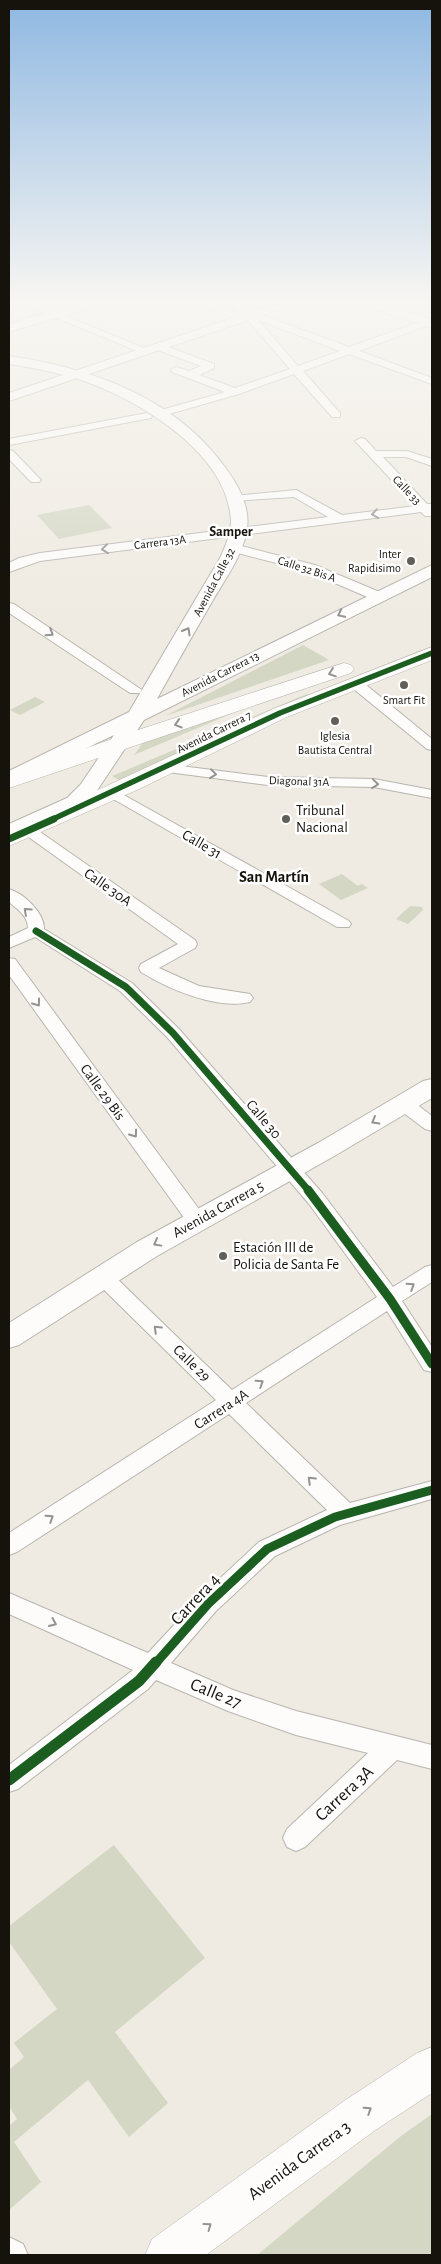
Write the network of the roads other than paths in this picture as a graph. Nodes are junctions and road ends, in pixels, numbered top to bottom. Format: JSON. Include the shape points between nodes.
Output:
{"nodes":[{"id":1,"x":141,"y":405,"type":"edge"},
{"id":2,"x":189,"y":405,"type":"edge"},
{"id":3,"x":326,"y":405,"type":"edge"},
{"id":4,"x":153,"y":415,"type":"junction"},
{"id":5,"x":336,"y":416,"type":"dead end"},
{"id":6,"x":361,"y":441,"type":"dead end"},
{"id":7,"x":9,"y":442,"type":"edge"},
{"id":8,"x":9,"y":453,"type":"edge"},
{"id":9,"x":374,"y":454,"type":"junction"},
{"id":10,"x":432,"y":463,"type":"edge"},
{"id":11,"x":35,"y":480,"type":"dead end"},
{"id":12,"x":296,"y":494,"type":"joint"},
{"id":13,"x":234,"y":499,"type":"junction"},
{"id":14,"x":429,"y":510,"type":"edge"},
{"id":15,"x":340,"y":519,"type":"junction"},
{"id":16,"x":231,"y":538,"type":"junction"},
{"id":17,"x":9,"y":568,"type":"edge"},
{"id":18,"x":432,"y":570,"type":"edge"},
{"id":19,"x":377,"y":596,"type":"junction"},
{"id":20,"x":9,"y":607,"type":"edge"},
{"id":21,"x":432,"y":641,"type":"edge"},
{"id":22,"x":432,"y":653,"type":"edge"},
{"id":23,"x":162,"y":673,"type":"junction"},
{"id":24,"x":201,"y":683,"type":"junction"},
{"id":25,"x":355,"y":683,"type":"junction"},
{"id":26,"x":136,"y":690,"type":"junction"},
{"id":27,"x":136,"y":717,"type":"junction"},
{"id":28,"x":116,"y":736,"type":"junction"},
{"id":29,"x":432,"y":746,"type":"edge"},
{"id":30,"x":165,"y":768,"type":"junction"},
{"id":31,"x":9,"y":780,"type":"edge"},
{"id":32,"x":113,"y":793,"type":"junction"},
{"id":33,"x":432,"y":794,"type":"edge"},
{"id":34,"x":15,"y":834,"type":"edge"},
{"id":35,"x":9,"y":894,"type":"edge"},
{"id":36,"x":343,"y":924,"type":"dead end"},
{"id":37,"x":36,"y":931,"type":"junction"},
{"id":38,"x":9,"y":943,"type":"edge"},
{"id":39,"x":9,"y":963,"type":"edge"},
{"id":40,"x":244,"y":998,"type":"dead end"},
{"id":41,"x":432,"y":1087,"type":"edge"},
{"id":42,"x":404,"y":1104,"type":"junction"},
{"id":43,"x":432,"y":1125,"type":"edge"},
{"id":44,"x":290,"y":1170,"type":"junction"},
{"id":45,"x":197,"y":1221,"type":"junction"},
{"id":46,"x":432,"y":1272,"type":"edge"},
{"id":47,"x":102,"y":1276,"type":"junction"},
{"id":48,"x":390,"y":1299,"type":"junction"},
{"id":49,"x":9,"y":1337,"type":"edge"},
{"id":50,"x":432,"y":1364,"type":"edge"},
{"id":51,"x":231,"y":1402,"type":"junction"},
{"id":52,"x":432,"y":1490,"type":"edge"},
{"id":53,"x":346,"y":1514,"type":"junction"},
{"id":54,"x":9,"y":1545,"type":"edge"},
{"id":55,"x":9,"y":1603,"type":"edge"},
{"id":56,"x":153,"y":1666,"type":"junction"},
{"id":57,"x":392,"y":1748,"type":"junction"},
{"id":58,"x":432,"y":1757,"type":"edge"},
{"id":59,"x":9,"y":1780,"type":"edge"},
{"id":60,"x":296,"y":1838,"type":"dead end"},
{"id":61,"x":432,"y":2068,"type":"edge"},
{"id":62,"x":9,"y":2253,"type":"edge"},
{"id":63,"x":12,"y":2255,"type":"edge"},
{"id":64,"x":168,"y":2255,"type":"edge"}],
"edges":[{"from":1,"to":4,"type":"main road","name":"Avenida Calle 32"},
{"from":2,"to":4,"type":"street"},
{"from":3,"to":5,"type":"street"},
{"from":4,"to":7,"type":"street"},
{"from":4,"to":13,"type":"main road","name":"Avenida Calle 32","via":[[210,456]]},
{"from":4,"to":16,"type":"main road","name":"Avenida Calle 32","via":[[210,476]]},
{"from":6,"to":9,"type":"street","name":"Calle 33"},
{"from":8,"to":11,"type":"street"},
{"from":9,"to":10,"type":"street","via":[[407,454]]},
{"from":9,"to":14,"type":"street","name":"Calle 33"},
{"from":12,"to":13,"type":"street"},
{"from":12,"to":15,"type":"street"},
{"from":13,"to":16,"type":"main road","name":"Avenida Calle 32","via":[[238,513]]},
{"from":14,"to":15,"type":"street","name":"Carrera 13A","one_way":true},
{"from":15,"to":16,"type":"street","name":"Carrera 13A"},
{"from":16,"to":17,"type":"street","name":"Carrera 13A","one_way":true,"via":[[40,558]]},
{"from":16,"to":19,"type":"street","name":"Calle 32 Bis A"},
{"from":23,"to":16,"type":"main road","name":"Avenida Calle 32","one_way":true},
{"from":16,"to":26,"type":"main road","name":"Avenida Calle 32","via":[[216,556]]},
{"from":18,"to":19,"type":"main road","name":"Avenida Carrera 13"},
{"from":19,"to":24,"type":"main road","name":"Avenida Carrera 13","one_way":true},
{"from":20,"to":26,"type":"street","one_way":true},
{"from":21,"to":28,"type":"main road","name":"Avenida Carrera 7","one_way":true},
{"from":22,"to":25,"type":"main road","name":"Avenida Carrera 7"},
{"from":23,"to":24,"type":"main road","via":[[178,684]]},
{"from":23,"to":27,"type":"main road","name":"Avenida Calle 32"},
{"from":24,"to":27,"type":"main road","name":"Avenida Carrera 13"},
{"from":25,"to":29,"type":"street"},
{"from":25,"to":30,"type":"main road","name":"Avenida Carrera 7","via":[[280,713]]},
{"from":26,"to":28,"type":"main road","name":"Avenida Calle 32"},
{"from":27,"to":28,"type":"main road","name":"Avenida Calle 32"},
{"from":28,"to":31,"type":"main road","name":"Avenida Carrera 7"},
{"from":28,"to":34,"type":"main road","via":[[97,778],[79,798]]},
{"from":30,"to":32,"type":"main road","name":"Avenida Carrera 7"},
{"from":30,"to":33,"type":"street","name":"Diagonal 31A","one_way":true,"via":[[268,781],[374,784]]},
{"from":32,"to":34,"type":"main road","name":"Avenida Carrera 7"},
{"from":32,"to":36,"type":"street","name":"Calle 31"},
{"from":34,"to":40,"type":"street","name":"Calle 30A","via":[[189,944],[147,968],[162,978],[191,989]]},
{"from":37,"to":35,"type":"street","one_way":true,"via":[[34,918]]},
{"from":37,"to":38,"type":"street"},
{"from":37,"to":44,"type":"street","name":"Calle 30","via":[[126,987],[152,1011]]},
{"from":39,"to":45,"type":"street","name":"Calle 29 Bis","one_way":true},
{"from":41,"to":42,"type":"main road","name":"Avenida Carrera 5"},
{"from":42,"to":43,"type":"street"},
{"from":42,"to":44,"type":"main road","name":"Avenida Carrera 5","one_way":true},
{"from":44,"to":45,"type":"main road","name":"Avenida Carrera 5"},
{"from":44,"to":48,"type":"street","name":"Calle 30","via":[[316,1199]]},
{"from":45,"to":47,"type":"main road","name":"Avenida Carrera 5","one_way":true},
{"from":48,"to":46,"type":"street","name":"Carrera 4A","one_way":true},
{"from":47,"to":49,"type":"main road","name":"Avenida Carrera 5"},
{"from":51,"to":47,"type":"street","name":"Calle 29","one_way":true},
{"from":48,"to":50,"type":"street","name":"Calle 30"},
{"from":51,"to":48,"type":"street","name":"Carrera 4A","one_way":true},
{"from":53,"to":51,"type":"street","name":"Calle 29","one_way":true},
{"from":54,"to":51,"type":"street","name":"Carrera 4A","one_way":true},
{"from":52,"to":53,"type":"street","name":"Carrera 4"},
{"from":53,"to":56,"type":"street","name":"Carrera 4","via":[[267,1549],[208,1604]]},
{"from":55,"to":56,"type":"street","name":"Calle 27","one_way":true},
{"from":56,"to":57,"type":"street","name":"Calle 27","via":[[228,1700],[296,1723]]},
{"from":56,"to":59,"type":"street","name":"Carrera 4","via":[[123,1695]]},
{"from":57,"to":58,"type":"street","name":"Calle 27"},
{"from":57,"to":60,"type":"street","name":"Carrera 3A"},
{"from":64,"to":61,"type":"main road","name":"Avenida Carrera 3","one_way":true,"via":[[358,2116]]},
{"from":62,"to":63,"type":"street"}]}
